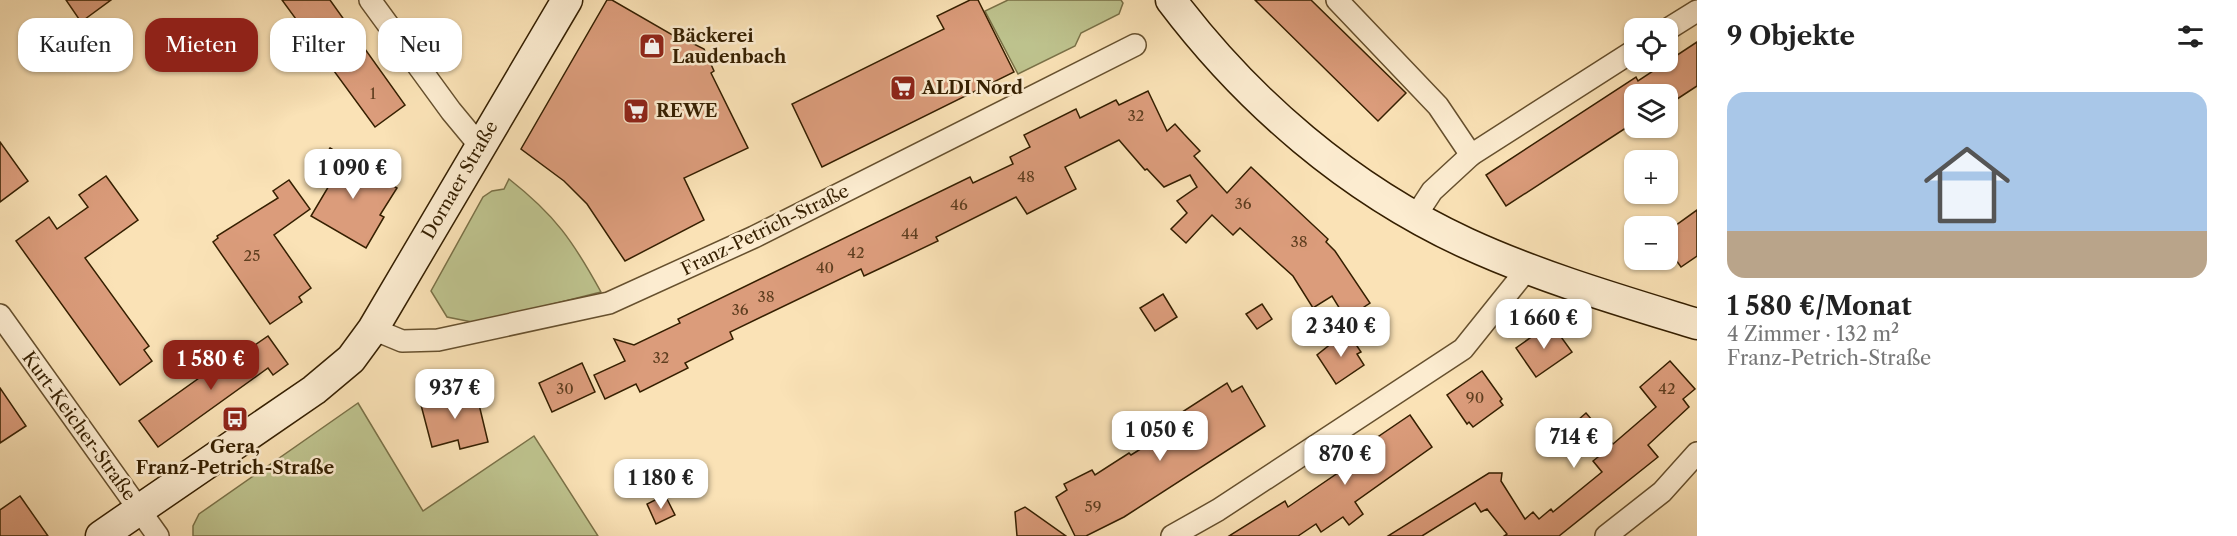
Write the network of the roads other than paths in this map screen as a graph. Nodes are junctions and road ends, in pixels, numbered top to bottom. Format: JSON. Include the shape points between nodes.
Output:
{"nodes":[{"id":1,"x":370,"y":0,"type":"edge"},
{"id":2,"x":567,"y":0,"type":"edge"},
{"id":3,"x":1172,"y":0,"type":"edge"},
{"id":4,"x":1337,"y":0,"type":"edge"},
{"id":5,"x":1354,"y":8,"type":"edge"},
{"id":6,"x":1697,"y":11,"type":"edge"},
{"id":7,"x":1678,"y":23,"type":"edge"},
{"id":8,"x":1136,"y":45,"type":"dead end"},
{"id":9,"x":1624,"y":57,"type":"edge"},
{"id":10,"x":480,"y":146,"type":"junction"},
{"id":11,"x":1470,"y":155,"type":"junction"},
{"id":12,"x":1415,"y":217,"type":"junction"},
{"id":13,"x":1528,"y":268,"type":"junction"},
{"id":14,"x":0,"y":315,"type":"edge"},
{"id":15,"x":1697,"y":324,"type":"edge"},
{"id":16,"x":373,"y":329,"type":"junction"},
{"id":17,"x":1697,"y":453,"type":"edge"},
{"id":18,"x":139,"y":509,"type":"junction"},
{"id":19,"x":101,"y":536,"type":"edge"},
{"id":20,"x":158,"y":536,"type":"edge"},
{"id":21,"x":1172,"y":536,"type":"edge"},
{"id":22,"x":1606,"y":536,"type":"edge"}],
"edges":[{"from":1,"to":10,"type":"street"},
{"from":2,"to":10,"type":"street","name":"Dornaer Straße"},
{"from":3,"to":12,"type":"street","via":[[1260,102],[1372,191]]},
{"from":4,"to":5,"type":"street"},
{"from":5,"to":11,"type":"street","via":[[1438,106]]},
{"from":6,"to":7,"type":"street"},
{"from":8,"to":16,"type":"street","name":"Franz-Petrich-Straße","via":[[754,237],[609,303],[438,340],[402,341]]},
{"from":9,"to":11,"type":"street"},
{"from":10,"to":16,"type":"street","name":"Dornaer Straße"},
{"from":11,"to":12,"type":"street","via":[[1432,191]]},
{"from":12,"to":13,"type":"street"},
{"from":13,"to":15,"type":"street"},
{"from":13,"to":21,"type":"street","via":[[1463,349]]},
{"from":14,"to":18,"type":"street","name":"Kurt-Keicher-Straße"},
{"from":16,"to":18,"type":"street","name":"Dornaer Straße","via":[[351,359],[314,390]]},
{"from":17,"to":22,"type":"street","via":[[1662,492]]},
{"from":18,"to":19,"type":"street"},
{"from":18,"to":20,"type":"street","name":"Kurt-Keicher-Straße"}]}
